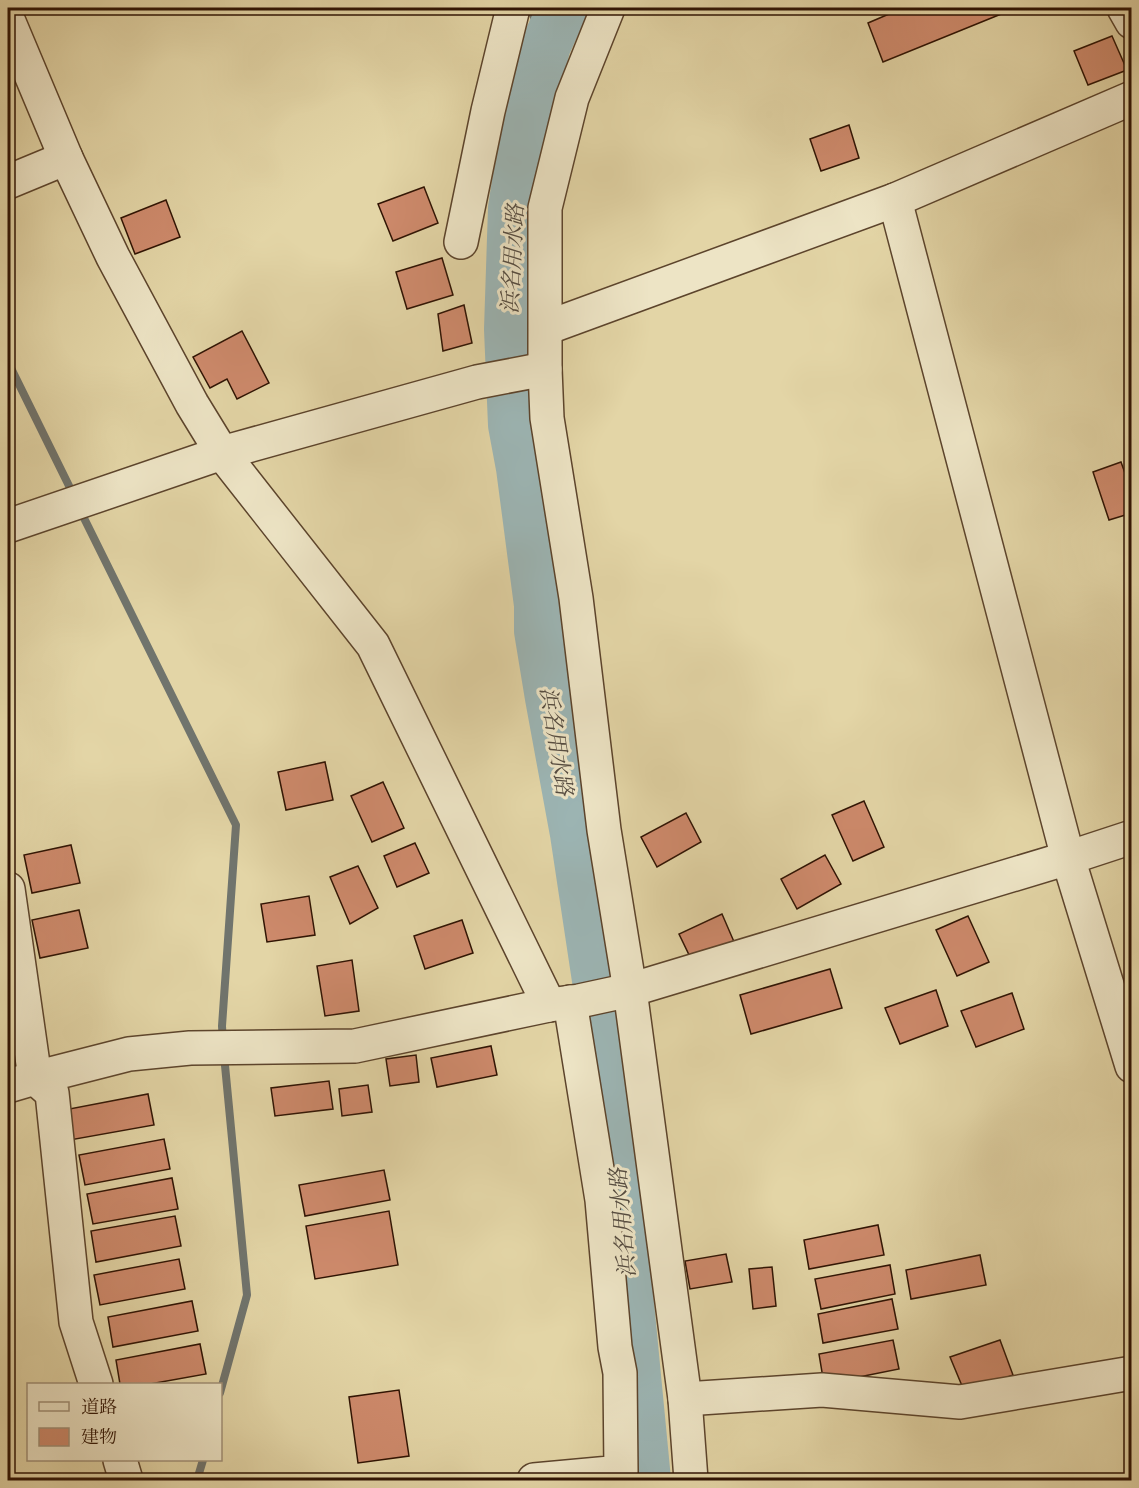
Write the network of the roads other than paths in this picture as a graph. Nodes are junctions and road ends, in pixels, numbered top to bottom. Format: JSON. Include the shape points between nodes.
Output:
{"nodes":[{"id":1,"x":513,"y":8,"type":"edge"},
{"id":2,"x":608,"y":8,"type":"edge"},
{"id":3,"x":1124,"y":8,"type":"edge"},
{"id":4,"x":8,"y":21,"type":"edge"},
{"id":5,"x":1131,"y":22,"type":"edge"},
{"id":6,"x":1131,"y":98,"type":"edge"},
{"id":7,"x":66,"y":158,"type":"junction"},
{"id":8,"x":8,"y":182,"type":"edge"},
{"id":9,"x":895,"y":200,"type":"junction"},
{"id":10,"x":461,"y":242,"type":"dead end"},
{"id":11,"x":546,"y":328,"type":"junction"},
{"id":12,"x":535,"y":371,"type":"junction"},
{"id":13,"x":222,"y":453,"type":"junction"},
{"id":14,"x":8,"y":526,"type":"edge"},
{"id":15,"x":1131,"y":837,"type":"edge"},
{"id":16,"x":1068,"y":858,"type":"junction"},
{"id":17,"x":8,"y":889,"type":"edge"},
{"id":18,"x":622,"y":992,"type":"junction"},
{"id":19,"x":566,"y":1002,"type":"junction"},
{"id":20,"x":1131,"y":1066,"type":"edge"},
{"id":21,"x":21,"y":1082,"type":"edge"},
{"id":22,"x":1131,"y":1373,"type":"edge"},
{"id":23,"x":96,"y":1383,"type":"edge"},
{"id":24,"x":685,"y":1399,"type":"junction"},
{"id":25,"x":120,"y":1461,"type":"edge"},
{"id":26,"x":126,"y":1480,"type":"edge"},
{"id":27,"x":534,"y":1480,"type":"edge"},
{"id":28,"x":691,"y":1480,"type":"edge"}],
"edges":[{"from":1,"to":10,"type":"street"},
{"from":2,"to":11,"type":"street","via":[[572,98],[545,208]]},
{"from":3,"to":5,"type":"street"},
{"from":4,"to":7,"type":"street"},
{"from":6,"to":9,"type":"street"},
{"from":7,"to":8,"type":"street"},
{"from":7,"to":13,"type":"street","via":[[113,257]]},
{"from":9,"to":11,"type":"street"},
{"from":9,"to":16,"type":"street"},
{"from":11,"to":12,"type":"street"},
{"from":12,"to":13,"type":"street","via":[[477,382]]},
{"from":12,"to":18,"type":"street","via":[[547,417],[576,598]]},
{"from":13,"to":14,"type":"street"},
{"from":13,"to":19,"type":"street","via":[[373,645]]},
{"from":15,"to":16,"type":"street"},
{"from":16,"to":18,"type":"street"},
{"from":16,"to":20,"type":"street"},
{"from":17,"to":21,"type":"street"},
{"from":18,"to":19,"type":"street"},
{"from":18,"to":24,"type":"street"},
{"from":19,"to":21,"type":"street","via":[[355,1046],[190,1048],[129,1054]]},
{"from":19,"to":27,"type":"street","via":[[602,1200],[620,1373],[621,1472]]},
{"from":21,"to":23,"type":"street","via":[[52,1092],[76,1322]]},
{"from":22,"to":24,"type":"street","via":[[960,1402],[822,1390]]},
{"from":24,"to":28,"type":"street"},
{"from":25,"to":26,"type":"street"}]}
